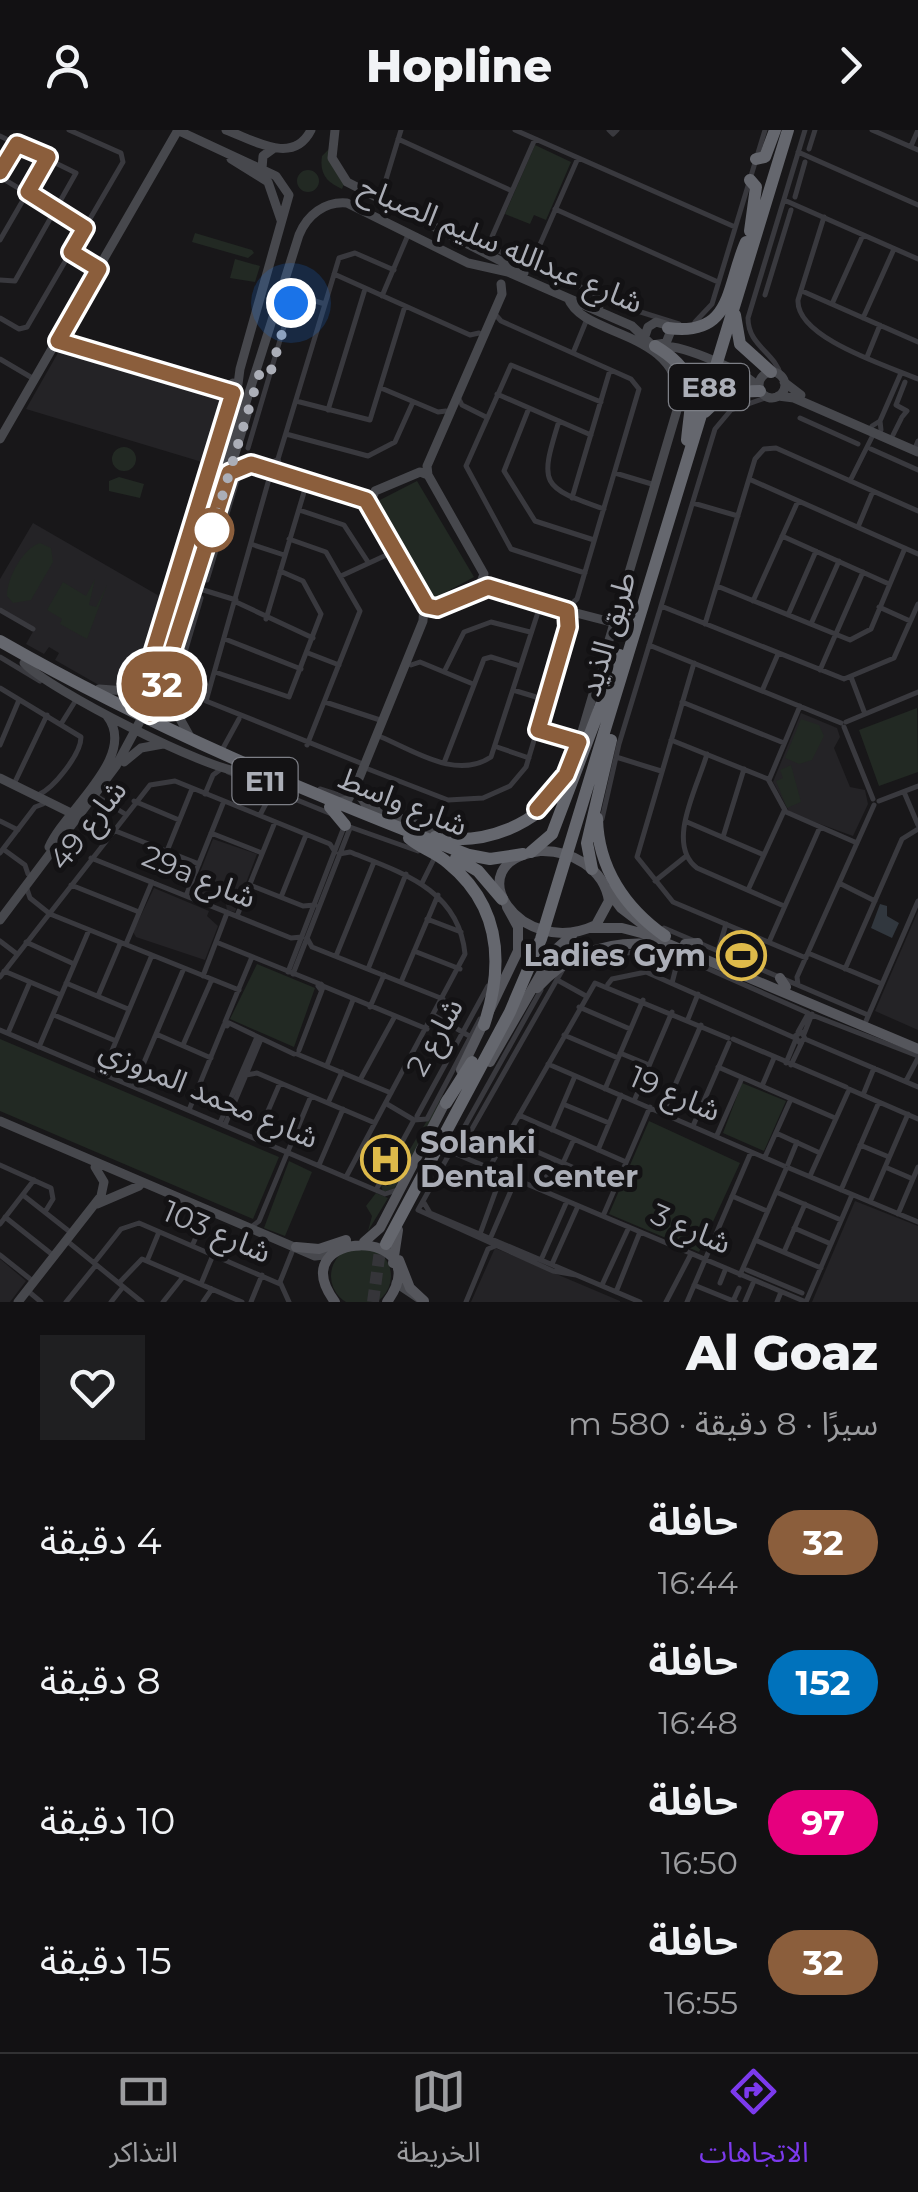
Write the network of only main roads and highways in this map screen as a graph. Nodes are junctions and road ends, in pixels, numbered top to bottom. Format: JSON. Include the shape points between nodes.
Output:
{"nodes":[{"id":1,"x":778,"y":130,"type":"edge"},
{"id":2,"x":788,"y":130,"type":"edge"},
{"id":3,"x":756,"y":159,"type":"road end"},
{"id":4,"x":750,"y":180,"type":"road end"},
{"id":5,"x":750,"y":238,"type":"junction"},
{"id":6,"x":669,"y":330,"type":"road end"},
{"id":7,"x":655,"y":343,"type":"road end"},
{"id":8,"x":774,"y":373,"type":"road end"},
{"id":9,"x":764,"y":394,"type":"road end"},
{"id":10,"x":692,"y":436,"type":"junction"},
{"id":11,"x":0,"y":638,"type":"edge"},
{"id":12,"x":630,"y":640,"type":"junction"},
{"id":13,"x":0,"y":649,"type":"edge"},
{"id":14,"x":580,"y":760,"type":"junction"},
{"id":15,"x":600,"y":783,"type":"junction"},
{"id":16,"x":322,"y":790,"type":"road end"},
{"id":17,"x":333,"y":804,"type":"junction"},
{"id":18,"x":370,"y":822,"type":"junction"},
{"id":19,"x":404,"y":832,"type":"junction"},
{"id":20,"x":527,"y":853,"type":"junction"},
{"id":21,"x":592,"y":869,"type":"junction"},
{"id":22,"x":606,"y":888,"type":"junction"},
{"id":23,"x":505,"y":903,"type":"junction"},
{"id":24,"x":590,"y":928,"type":"junction"},
{"id":25,"x":573,"y":934,"type":"junction"},
{"id":26,"x":539,"y":939,"type":"junction"},
{"id":27,"x":698,"y":943,"type":"road end"},
{"id":28,"x":678,"y":950,"type":"junction"},
{"id":29,"x":789,"y":1002,"type":"road end"},
{"id":30,"x":524,"y":1004,"type":"junction"},
{"id":31,"x":809,"y":1008,"type":"junction"},
{"id":32,"x":842,"y":1018,"type":"junction"},
{"id":33,"x":481,"y":1024,"type":"junction"},
{"id":34,"x":850,"y":1028,"type":"road end"},
{"id":35,"x":489,"y":1050,"type":"junction"},
{"id":36,"x":917,"y":1054,"type":"edge"},
{"id":37,"x":445,"y":1089,"type":"junction"},
{"id":38,"x":443,"y":1133,"type":"junction"},
{"id":39,"x":443,"y":1162,"type":"road end"},
{"id":40,"x":428,"y":1172,"type":"junction"},
{"id":41,"x":404,"y":1216,"type":"junction"},
{"id":42,"x":384,"y":1217,"type":"junction"},
{"id":43,"x":364,"y":1242,"type":"junction"},
{"id":44,"x":294,"y":1250,"type":"road end"},
{"id":45,"x":393,"y":1263,"type":"junction"},
{"id":46,"x":389,"y":1299,"type":"edge"},
{"id":47,"x":332,"y":1300,"type":"edge"},
{"id":48,"x":421,"y":1302,"type":"edge"}],
"edges":[{"from":1,"to":3,"type":"highway","via":[[765,158]]},
{"from":1,"to":5,"type":"highway","name":"طريق الذيد","number":"E88"},
{"from":2,"to":5,"type":"highway","name":"طريق الذيد","number":"E88"},
{"from":4,"to":5,"type":"highway","via":[[756,187]]},
{"from":5,"to":6,"type":"highway","via":[[719,315],[696,330]]},
{"from":5,"to":8,"type":"highway","via":[[734,325],[740,344]]},
{"from":5,"to":10,"type":"highway","name":"طريق الذيد","number":"E88"},
{"from":7,"to":10,"type":"highway","via":[[691,382]]},
{"from":9,"to":10,"type":"highway","via":[[720,395]]},
{"from":10,"to":12,"type":"highway","name":"طريق الذيد","number":"E88"},
{"from":11,"to":17,"type":"highway","name":"شارع واسط","number":"E11","via":[[278,786]]},
{"from":12,"to":14,"type":"highway"},
{"from":12,"to":15,"type":"highway"},
{"from":12,"to":26,"type":"highway","name":"طريق الذيد","number":"E88"},
{"from":13,"to":17,"type":"highway","name":"شارع واسط","number":"E11","via":[[130,721]]},
{"from":14,"to":19,"type":"highway","via":[[551,802],[510,829],[471,839]]},
{"from":14,"to":20,"type":"highway","via":[[552,834]]},
{"from":15,"to":21,"type":"highway","via":[[587,843]]},
{"from":15,"to":28,"type":"highway","via":[[598,832],[607,868],[633,909]]},
{"from":16,"to":17,"type":"highway"},
{"from":17,"to":18,"type":"highway","name":"شارع واسط","number":"E11"},
{"from":17,"to":18,"type":"highway","via":[[346,827]]},
{"from":17,"to":19,"type":"highway","name":"شارع واسط","number":"E11","via":[[362,808]]},
{"from":18,"to":19,"type":"highway","name":"شارع واسط","number":"E11"},
{"from":19,"to":20,"type":"highway","name":"شارع واسط","number":"E11","via":[[479,858]]},
{"from":19,"to":23,"type":"highway","name":"شارع واسط","number":"E11","via":[[471,866]]},
{"from":19,"to":33,"type":"highway","via":[[454,867],[490,919],[497,948]]},
{"from":20,"to":21,"type":"main road","via":[[566,854]]},
{"from":20,"to":23,"type":"main road","via":[[500,872]]},
{"from":21,"to":22,"type":"main road"},
{"from":22,"to":24,"type":"main road","via":[[606,915]]},
{"from":22,"to":28,"type":"main road","via":[[632,918]]},
{"from":23,"to":25,"type":"main road","via":[[534,929]]},
{"from":23,"to":33,"type":"main road","via":[[519,946]]},
{"from":24,"to":25,"type":"main road"},
{"from":24,"to":28,"type":"main road","via":[[630,929]]},
{"from":25,"to":30,"type":"main road","via":[[554,951]]},
{"from":26,"to":35,"type":"highway","name":"طريق الذيد","number":"E88"},
{"from":26,"to":38,"type":"highway","name":"طريق الذيد","number":"E88","via":[[510,1012]]},
{"from":27,"to":28,"type":"main road"},
{"from":28,"to":30,"type":"main road","via":[[624,943],[589,952],[546,978]]},
{"from":28,"to":31,"type":"main road","via":[[716,956]]},
{"from":28,"to":36,"type":"main road","via":[[785,982],[867,1018]]},
{"from":29,"to":31,"type":"main road"},
{"from":30,"to":35,"type":"main road"},
{"from":31,"to":32,"type":"main road"},
{"from":32,"to":34,"type":"main road"},
{"from":32,"to":36,"type":"main road"},
{"from":33,"to":37,"type":"main road"},
{"from":35,"to":37,"type":"highway"},
{"from":35,"to":38,"type":"highway"},
{"from":35,"to":38,"type":"highway","name":"طريق الذيد","number":"E88","via":[[384,1244]]},
{"from":35,"to":40,"type":"main road","via":[[466,1117]]},
{"from":37,"to":42,"type":"main road"},
{"from":39,"to":40,"type":"main road"},
{"from":40,"to":41,"type":"main road"},
{"from":41,"to":45,"type":"main road"},
{"from":41,"to":48,"type":"main road","via":[[398,1256]]},
{"from":42,"to":43,"type":"main road"},
{"from":42,"to":44,"type":"main road","via":[[365,1234]]},
{"from":43,"to":45,"type":"main road"},
{"from":43,"to":47,"type":"main road","via":[[336,1252],[325,1275]]},
{"from":45,"to":46,"type":"main road","via":[[396,1283]]}]}
